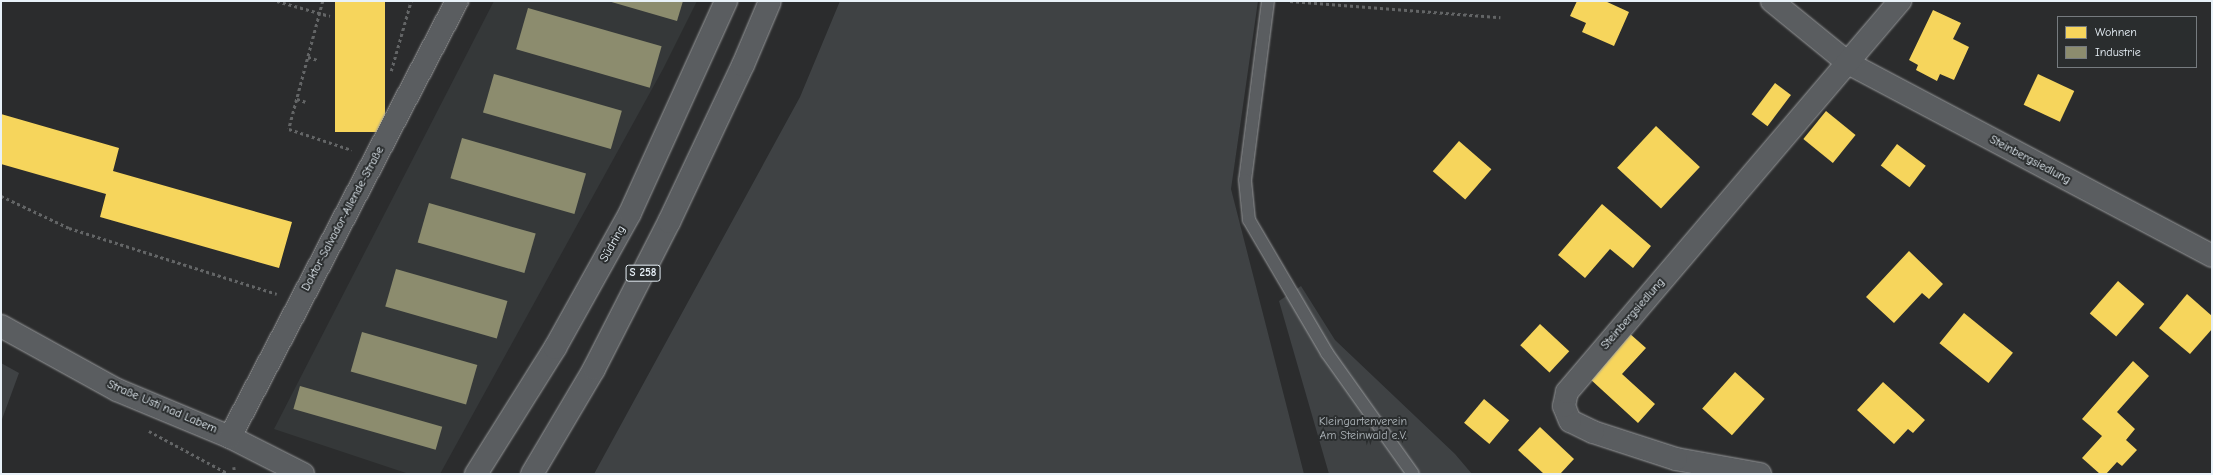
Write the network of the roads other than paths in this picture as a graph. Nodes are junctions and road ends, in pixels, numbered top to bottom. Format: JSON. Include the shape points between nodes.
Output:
{"nodes":[{"id":1,"x":457,"y":1,"type":"edge"},
{"id":2,"x":726,"y":1,"type":"edge"},
{"id":3,"x":770,"y":1,"type":"edge"},
{"id":4,"x":1268,"y":1,"type":"edge"},
{"id":5,"x":1772,"y":1,"type":"edge"},
{"id":6,"x":1900,"y":1,"type":"edge"},
{"id":7,"x":1848,"y":63,"type":"junction"},
{"id":8,"x":2212,"y":256,"type":"edge"},
{"id":9,"x":1,"y":326,"type":"edge"},
{"id":10,"x":230,"y":436,"type":"junction"},
{"id":11,"x":303,"y":474,"type":"edge"},
{"id":12,"x":476,"y":474,"type":"edge"},
{"id":13,"x":532,"y":474,"type":"edge"},
{"id":14,"x":1414,"y":474,"type":"edge"},
{"id":15,"x":1760,"y":474,"type":"edge"}],
"edges":[{"from":1,"to":10,"type":"street","name":"Doktor-Salvador-Allende-Straße"},
{"from":2,"to":12,"type":"street","name":"Südring","via":[[630,213],[555,348]]},
{"from":3,"to":13,"type":"street","number":"S 258","via":[[743,65],[669,222],[594,369]]},
{"from":4,"to":14,"type":"lane","via":[[1245,180],[1249,220],[1327,353]]},
{"from":5,"to":7,"type":"street","name":"Steinbergsiedlung"},
{"from":6,"to":7,"type":"street","name":"Steinbergsiedlung"},
{"from":7,"to":8,"type":"street","name":"Steinbergsiedlung"},
{"from":7,"to":15,"type":"street","name":"Steinbergsiedlung","via":[[1567,392],[1564,406],[1570,421],[1593,432],[1676,459]]},
{"from":9,"to":10,"type":"street","name":"Straße Usti nad Labem","via":[[117,390]]},
{"from":10,"to":11,"type":"street","name":"Straße Usti nad Labem"}]}
